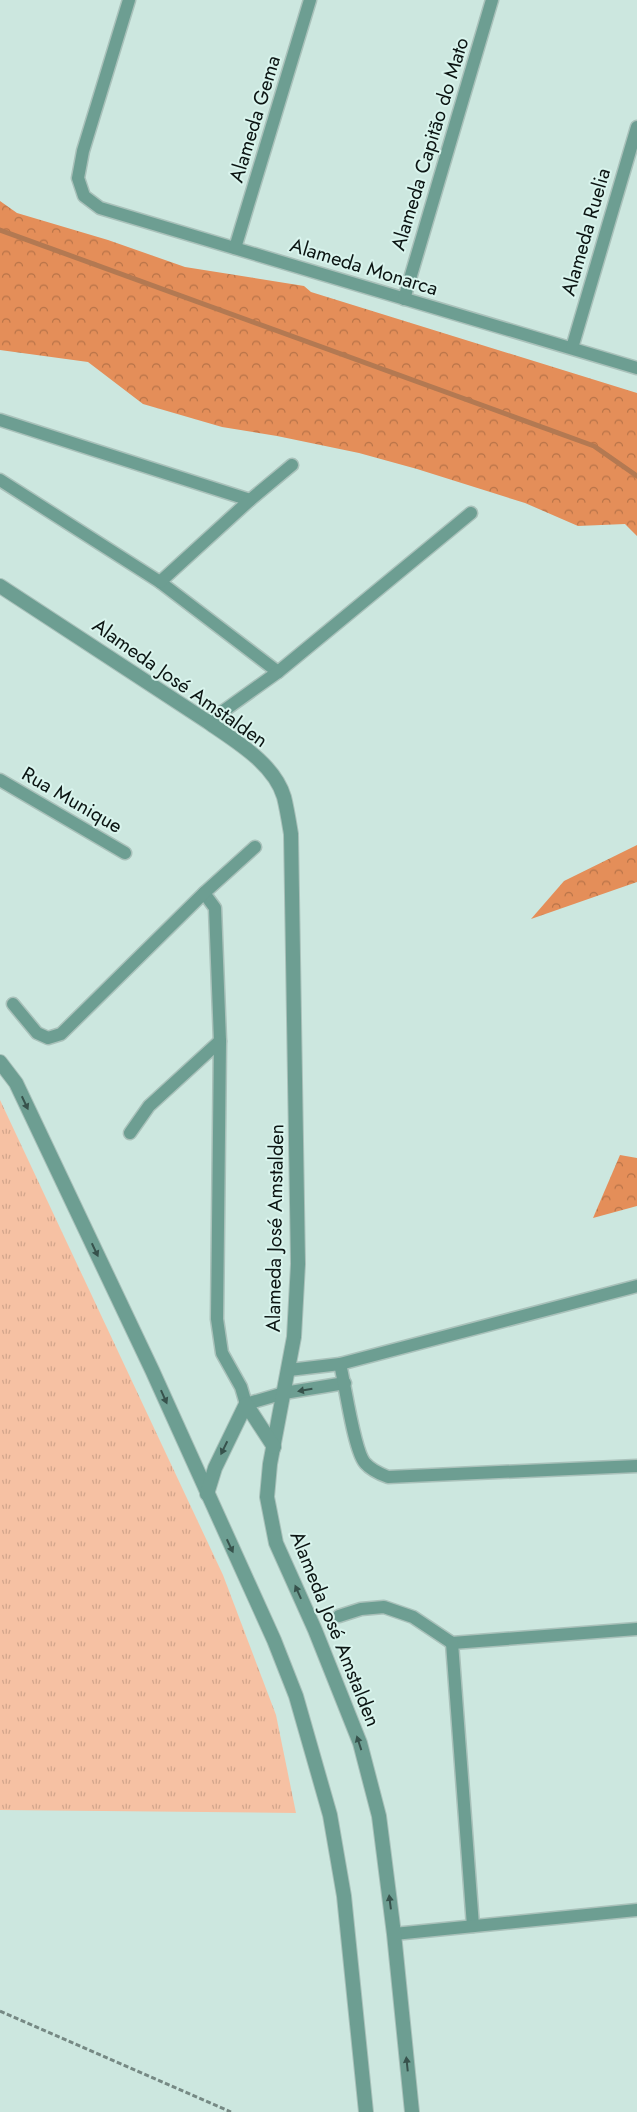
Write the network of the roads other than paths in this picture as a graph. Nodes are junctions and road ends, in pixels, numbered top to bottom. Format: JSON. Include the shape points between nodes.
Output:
{"nodes":[{"id":1,"x":129,"y":0,"type":"edge"},
{"id":2,"x":310,"y":0,"type":"edge"},
{"id":3,"x":492,"y":0,"type":"edge"},
{"id":4,"x":637,"y":127,"type":"edge"},
{"id":5,"x":235,"y":248,"type":"junction"},
{"id":6,"x":404,"y":299,"type":"junction"},
{"id":7,"x":572,"y":348,"type":"junction"},
{"id":8,"x":637,"y":368,"type":"edge"},
{"id":9,"x":0,"y":420,"type":"edge"},
{"id":10,"x":292,"y":465,"type":"dead end"},
{"id":11,"x":0,"y":480,"type":"edge"},
{"id":12,"x":250,"y":500,"type":"junction"},
{"id":13,"x":471,"y":513,"type":"dead end"},
{"id":14,"x":160,"y":582,"type":"junction"},
{"id":15,"x":0,"y":586,"type":"edge"},
{"id":16,"x":278,"y":672,"type":"junction"},
{"id":17,"x":208,"y":722,"type":"junction"},
{"id":18,"x":0,"y":780,"type":"edge"},
{"id":19,"x":255,"y":848,"type":"dead end"},
{"id":20,"x":125,"y":853,"type":"dead end"},
{"id":21,"x":204,"y":893,"type":"junction"},
{"id":22,"x":12,"y":1004,"type":"dead end"},
{"id":23,"x":220,"y":1041,"type":"junction"},
{"id":24,"x":0,"y":1062,"type":"edge"},
{"id":25,"x":130,"y":1132,"type":"dead end"},
{"id":26,"x":637,"y":1286,"type":"edge"},
{"id":27,"x":340,"y":1364,"type":"junction"},
{"id":28,"x":289,"y":1370,"type":"junction"},
{"id":29,"x":345,"y":1382,"type":"junction"},
{"id":30,"x":284,"y":1394,"type":"junction"},
{"id":31,"x":246,"y":1404,"type":"junction"},
{"id":32,"x":274,"y":1447,"type":"junction"},
{"id":33,"x":637,"y":1466,"type":"edge"},
{"id":34,"x":207,"y":1494,"type":"junction"},
{"id":35,"x":339,"y":1616,"type":"dead end"},
{"id":36,"x":637,"y":1629,"type":"edge"},
{"id":37,"x":452,"y":1643,"type":"junction"},
{"id":38,"x":637,"y":1910,"type":"edge"},
{"id":39,"x":473,"y":1926,"type":"junction"},
{"id":40,"x":394,"y":1934,"type":"junction"},
{"id":41,"x":366,"y":2112,"type":"edge"},
{"id":42,"x":412,"y":2112,"type":"edge"}],
"edges":[{"from":1,"to":5,"type":"street","name":"Alameda Monarca","via":[[83,151],[78,178],[84,196],[100,208]]},
{"from":2,"to":5,"type":"street","name":"Alameda Gema"},
{"from":3,"to":6,"type":"street","name":"Alameda Capitão do Mato"},
{"from":4,"to":7,"type":"street","name":"Alameda Ruelia"},
{"from":5,"to":6,"type":"street","name":"Alameda Monarca"},
{"from":6,"to":7,"type":"street","name":"Alameda Monarca"},
{"from":7,"to":8,"type":"street","name":"Alameda Monarca"},
{"from":9,"to":12,"type":"street"},
{"from":10,"to":12,"type":"street"},
{"from":11,"to":14,"type":"street"},
{"from":12,"to":14,"type":"street"},
{"from":13,"to":16,"type":"street"},
{"from":14,"to":16,"type":"street"},
{"from":15,"to":17,"type":"street","name":"Alameda José Amstalden"},
{"from":16,"to":17,"type":"street"},
{"from":17,"to":28,"type":"street","name":"Alameda José Amstalden","via":[[268,770],[283,795],[291,834],[298,1264]]},
{"from":18,"to":20,"type":"street","name":"Rua Munique"},
{"from":19,"to":21,"type":"street"},
{"from":21,"to":22,"type":"street","via":[[61,1034],[48,1038],[37,1033]]},
{"from":21,"to":23,"type":"street","via":[[215,908]]},
{"from":23,"to":25,"type":"street","via":[[149,1106]]},
{"from":23,"to":31,"type":"street","via":[[217,1319],[222,1353]]},
{"from":24,"to":34,"type":"street","one_way":true,"via":[[16,1083]]},
{"from":26,"to":27,"type":"street"},
{"from":27,"to":28,"type":"street"},
{"from":27,"to":29,"type":"street"},
{"from":28,"to":30,"type":"street","name":"Alameda José Amstalden"},
{"from":29,"to":30,"type":"street","one_way":true},
{"from":29,"to":33,"type":"street","via":[[354,1434],[364,1462],[375,1472],[388,1477]]},
{"from":30,"to":31,"type":"street"},
{"from":30,"to":32,"type":"street","name":"Alameda José Amstalden"},
{"from":31,"to":32,"type":"street"},
{"from":31,"to":34,"type":"street","one_way":true,"via":[[215,1468]]},
{"from":40,"to":32,"type":"street","name":"Alameda José Amstalden","one_way":true,"via":[[379,1816],[360,1743],[276,1543],[267,1497]]},
{"from":34,"to":41,"type":"street","one_way":true,"via":[[296,1696],[330,1815],[344,1896]]},
{"from":35,"to":37,"type":"street","via":[[361,1609],[384,1607],[413,1617]]},
{"from":36,"to":37,"type":"street"},
{"from":37,"to":39,"type":"street"},
{"from":38,"to":39,"type":"street"},
{"from":39,"to":40,"type":"street"},
{"from":42,"to":40,"type":"street","name":"Alameda José Amstalden","one_way":true}]}
